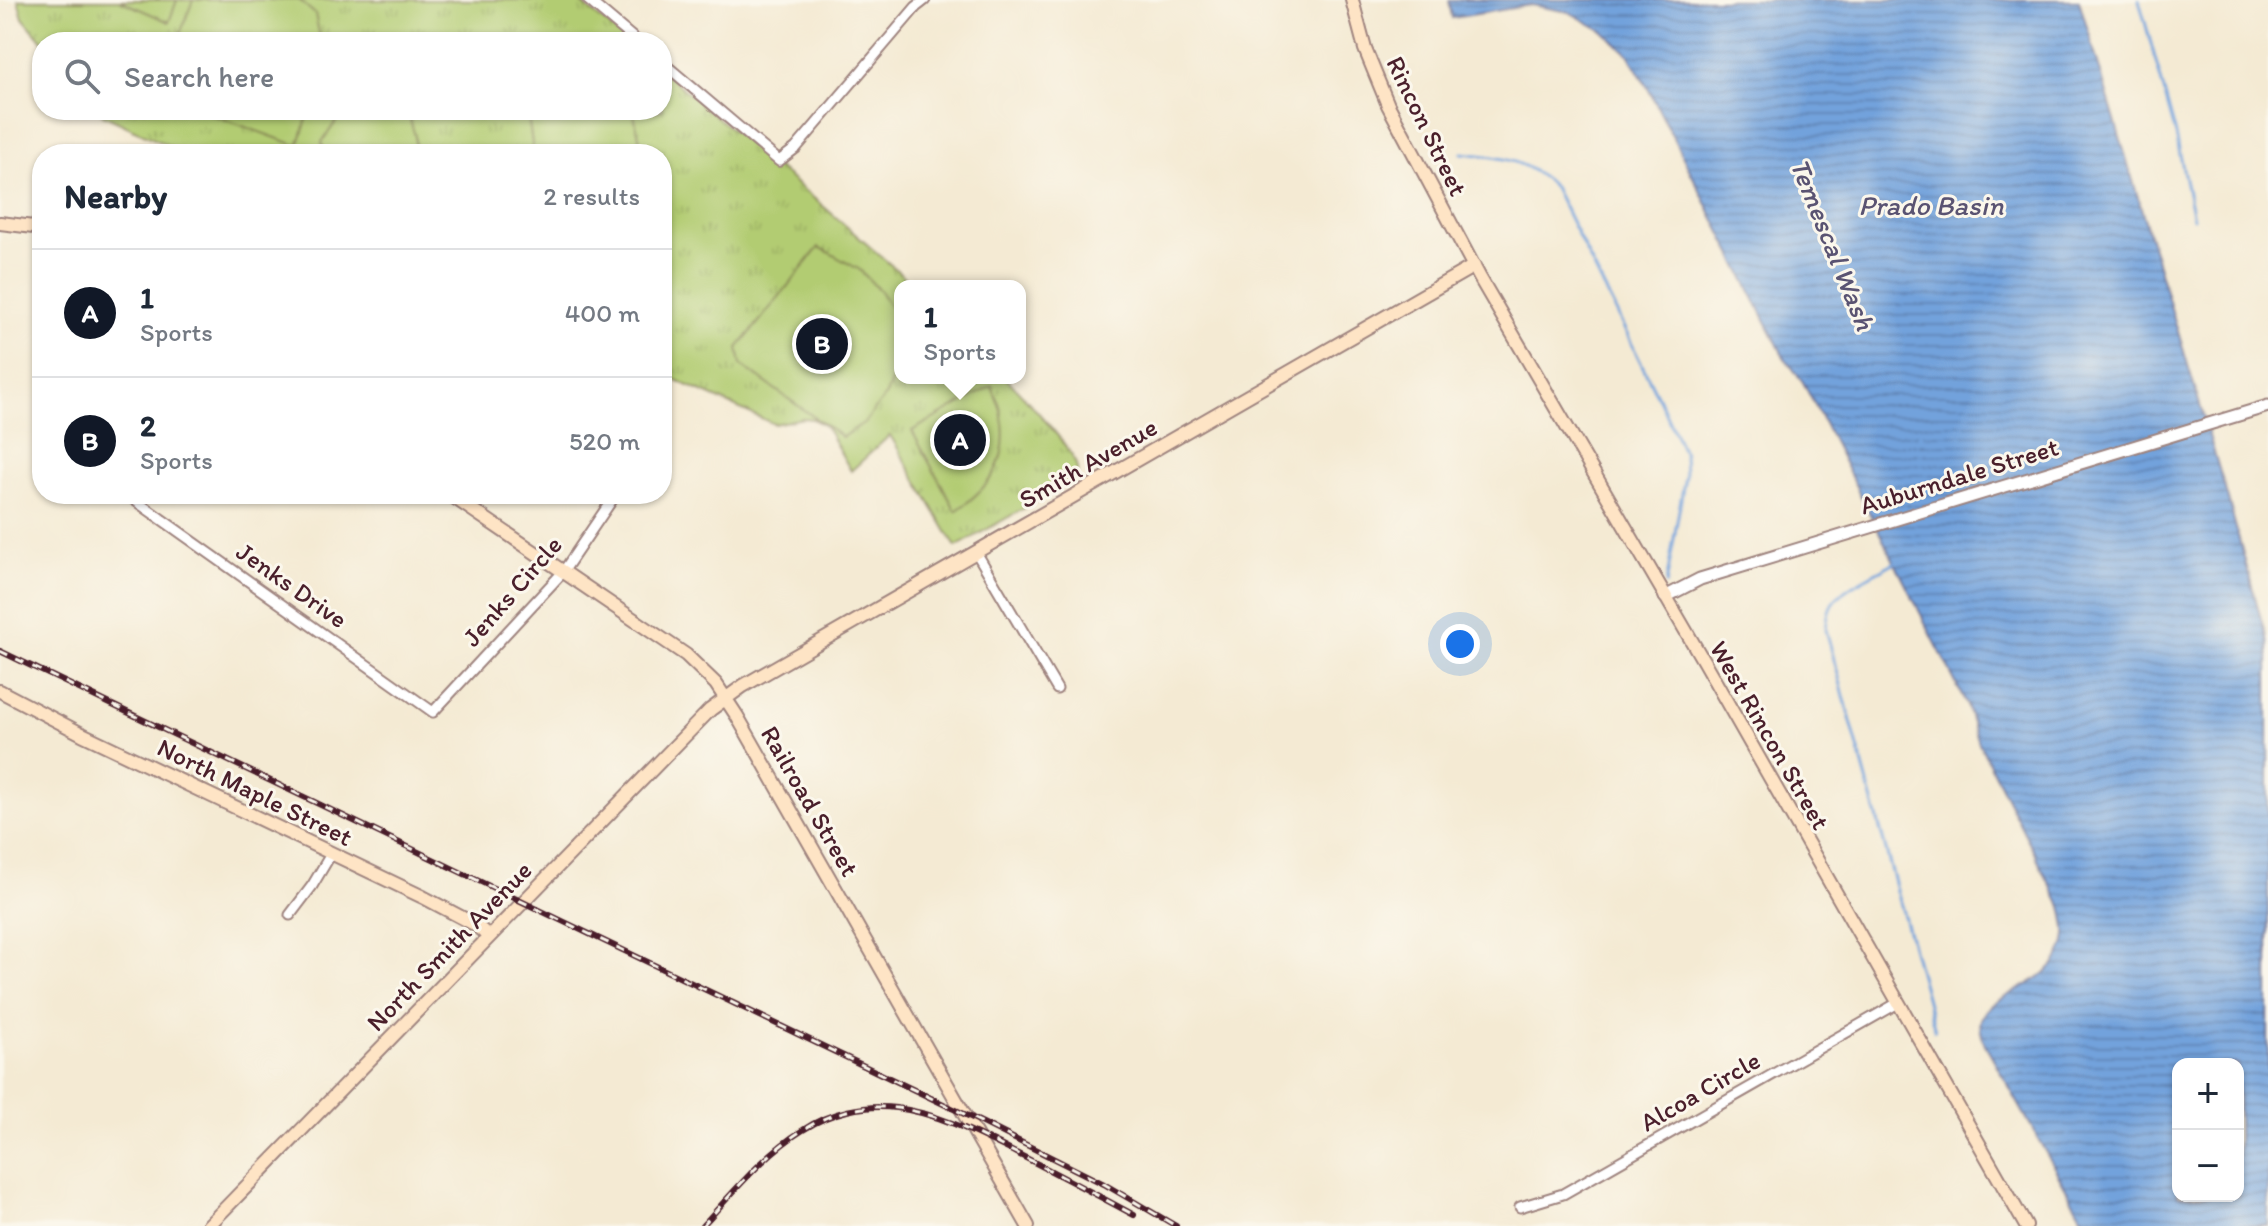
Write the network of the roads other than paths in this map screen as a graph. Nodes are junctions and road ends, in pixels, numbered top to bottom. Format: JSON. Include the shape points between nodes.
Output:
{"nodes":[{"id":1,"x":588,"y":0,"type":"edge"},
{"id":2,"x":925,"y":0,"type":"edge"},
{"id":3,"x":1352,"y":0,"type":"edge"},
{"id":4,"x":626,"y":32,"type":"edge"},
{"id":5,"x":672,"y":70,"type":"edge"},
{"id":6,"x":0,"y":223,"type":"edge"},
{"id":7,"x":32,"y":227,"type":"edge"},
{"id":8,"x":1474,"y":266,"type":"junction"},
{"id":9,"x":2268,"y":406,"type":"edge"},
{"id":10,"x":140,"y":504,"type":"edge"},
{"id":11,"x":464,"y":504,"type":"edge"},
{"id":12,"x":609,"y":504,"type":"edge"},
{"id":13,"x":976,"y":552,"type":"junction"},
{"id":14,"x":563,"y":572,"type":"junction"},
{"id":15,"x":1665,"y":597,"type":"junction"},
{"id":16,"x":1057,"y":689,"type":"dead end"},
{"id":17,"x":0,"y":691,"type":"edge"},
{"id":18,"x":725,"y":699,"type":"junction"},
{"id":19,"x":433,"y":712,"type":"joint"},
{"id":20,"x":331,"y":854,"type":"junction"},
{"id":21,"x":290,"y":915,"type":"dead end"},
{"id":22,"x":488,"y":936,"type":"junction"},
{"id":23,"x":1898,"y":1003,"type":"junction"},
{"id":24,"x":1520,"y":1207,"type":"dead end"},
{"id":25,"x":208,"y":1226,"type":"edge"},
{"id":26,"x":1028,"y":1226,"type":"edge"},
{"id":27,"x":2026,"y":1226,"type":"edge"}],
"edges":[{"from":1,"to":4,"type":"street"},
{"from":2,"to":5,"type":"street","via":[[779,161]]},
{"from":3,"to":8,"type":"main road","name":"Rincon Street","via":[[1384,98]]},
{"from":6,"to":7,"type":"main road"},
{"from":8,"to":13,"type":"main road","name":"Smith Avenue"},
{"from":8,"to":15,"type":"main road","name":"West Rincon Street"},
{"from":9,"to":15,"type":"street","name":"Auburndale Street","via":[[1700,579]]},
{"from":10,"to":19,"type":"street","name":"Jenks Drive"},
{"from":11,"to":14,"type":"main road","name":"Railroad Street"},
{"from":12,"to":14,"type":"street","name":"Jenks Circle"},
{"from":13,"to":16,"type":"street"},
{"from":13,"to":18,"type":"main road","name":"Smith Avenue"},
{"from":14,"to":18,"type":"main road","name":"Railroad Street","via":[[686,655]]},
{"from":14,"to":19,"type":"street","name":"Jenks Circle"},
{"from":15,"to":23,"type":"main road","name":"West Rincon Street"},
{"from":17,"to":20,"type":"main road","name":"North Maple Street"},
{"from":18,"to":22,"type":"main road","name":"North Smith Avenue"},
{"from":18,"to":26,"type":"main road","name":"Railroad Street"},
{"from":20,"to":21,"type":"street"},
{"from":20,"to":22,"type":"main road","name":"North Maple Street","via":[[463,918]]},
{"from":22,"to":25,"type":"main road","name":"North Smith Avenue"},
{"from":23,"to":24,"type":"street","name":"Alcoa Circle","via":[[1563,1194]]},
{"from":23,"to":27,"type":"main road","name":"West Rincon Street"}]}
